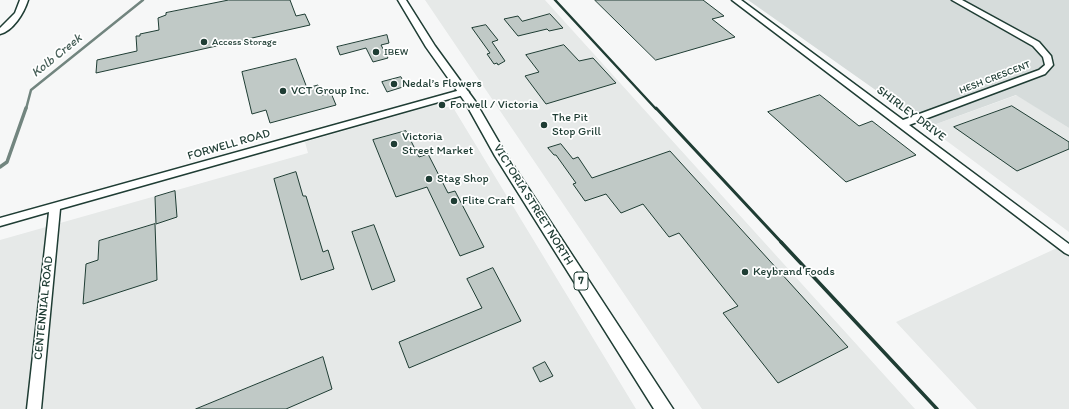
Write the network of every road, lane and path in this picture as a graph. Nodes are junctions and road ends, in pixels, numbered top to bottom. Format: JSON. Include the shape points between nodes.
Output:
{"nodes":[{"id":1,"x":24,"y":0,"type":"edge"},
{"id":2,"x":402,"y":0,"type":"edge"},
{"id":3,"x":736,"y":0,"type":"edge"},
{"id":4,"x":956,"y":0,"type":"edge"},
{"id":5,"x":0,"y":32,"type":"edge"},
{"id":6,"x":464,"y":92,"type":"junction"},
{"id":7,"x":903,"y":124,"type":"junction"},
{"id":8,"x":55,"y":207,"type":"junction"},
{"id":9,"x":0,"y":222,"type":"edge"},
{"id":10,"x":1069,"y":250,"type":"edge"},
{"id":11,"x":34,"y":409,"type":"edge"},
{"id":12,"x":664,"y":409,"type":"edge"}],
"edges":[{"from":1,"to":5,"type":"street","via":[[23,8],[11,24]]},
{"from":2,"to":6,"type":"main road","name":"VICTORIA STREET NORTH","number":"7","via":[[431,47]]},
{"from":3,"to":7,"type":"street","name":"SHIRLEY DRIVE"},
{"from":4,"to":7,"type":"street","name":"HESH CRESCENT","via":[[1036,44],[1047,56],[1049,65],[1042,72]]},
{"from":6,"to":8,"type":"street","name":"FORWELL ROAD"},
{"from":6,"to":12,"type":"main road","name":"VICTORIA STREET NORTH","number":"7","via":[[499,152]]},
{"from":7,"to":10,"type":"street","name":"SHIRLEY DRIVE"},
{"from":8,"to":9,"type":"street","name":"FORWELL ROAD"},
{"from":8,"to":11,"type":"street","name":"CENTENNIAL ROAD"}]}
